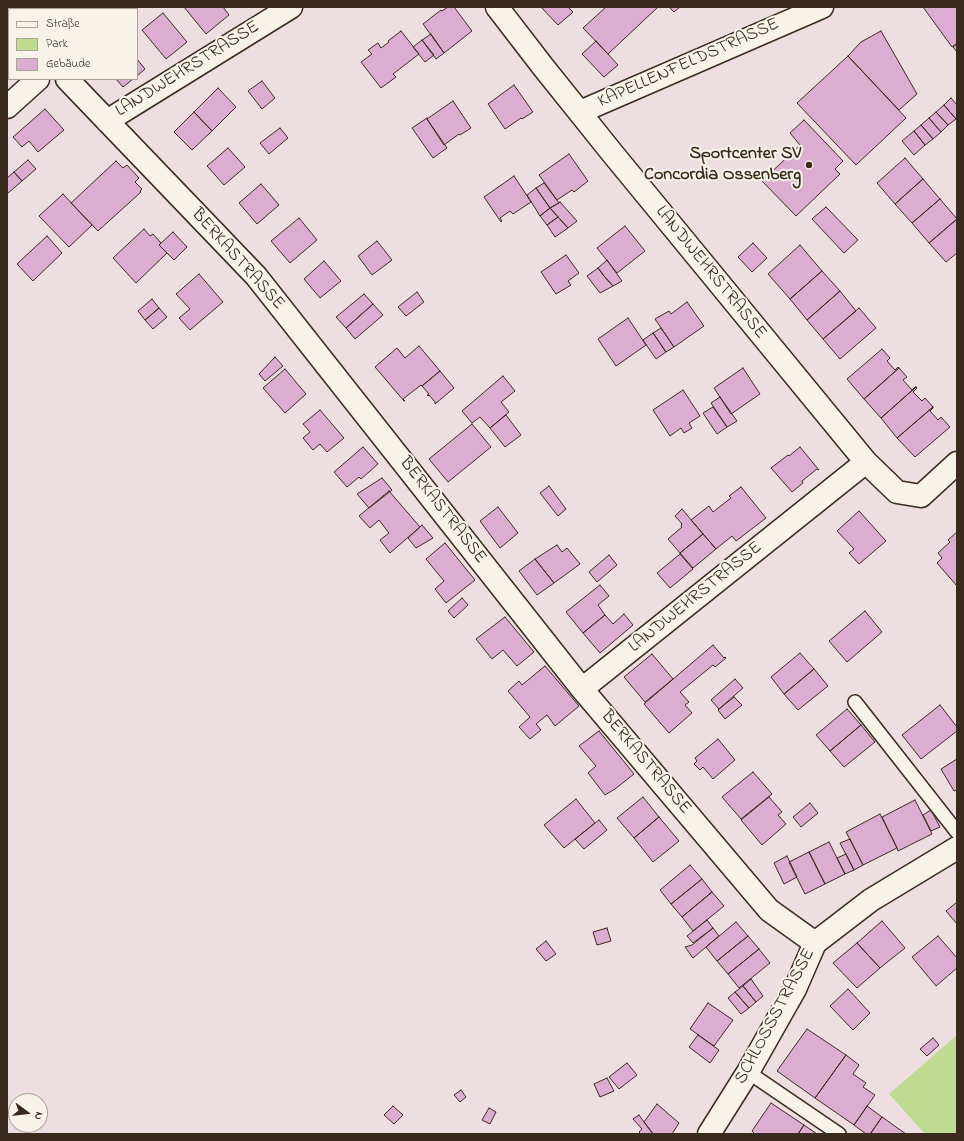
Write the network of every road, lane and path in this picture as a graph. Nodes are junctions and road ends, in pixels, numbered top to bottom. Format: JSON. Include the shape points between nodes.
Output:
{"nodes":[{"id":1,"x":290,"y":7,"type":"edge"},
{"id":2,"x":497,"y":7,"type":"edge"},
{"id":3,"x":822,"y":7,"type":"edge"},
{"id":4,"x":37,"y":80,"type":"edge"},
{"id":5,"x":68,"y":80,"type":"edge"},
{"id":6,"x":7,"y":107,"type":"edge"},
{"id":7,"x":580,"y":112,"type":"junction"},
{"id":8,"x":107,"y":121,"type":"junction"},
{"id":9,"x":866,"y":462,"type":"junction"},
{"id":10,"x":957,"y":463,"type":"edge"},
{"id":11,"x":582,"y":689,"type":"junction"},
{"id":12,"x":855,"y":702,"type":"dead end"},
{"id":13,"x":957,"y":832,"type":"edge"},
{"id":14,"x":957,"y":848,"type":"edge"},
{"id":15,"x":815,"y":943,"type":"junction"},
{"id":16,"x":748,"y":1072,"type":"junction"},
{"id":17,"x":709,"y":1134,"type":"edge"},
{"id":18,"x":839,"y":1134,"type":"edge"}],
"edges":[{"from":1,"to":8,"type":"street","name":"LANDWEHRSTRASSE"},
{"from":2,"to":7,"type":"street","name":"LANDWEHRSTRASSE"},
{"from":3,"to":7,"type":"street","name":"KAPELLENFELDSTRASSE"},
{"from":4,"to":6,"type":"street"},
{"from":5,"to":8,"type":"street","name":"BERKASTRASSE"},
{"from":7,"to":9,"type":"street","name":"LANDWEHRSTRASSE"},
{"from":8,"to":11,"type":"street","name":"BERKASTRASSE","via":[[256,276]]},
{"from":9,"to":10,"type":"street","name":"LANDWEHRSTRASSE","via":[[897,492],[921,496]]},
{"from":9,"to":11,"type":"street","name":"LANDWEHRSTRASSE"},
{"from":11,"to":15,"type":"street","name":"BERKASTRASSE","via":[[769,910]]},
{"from":12,"to":13,"type":"lane"},
{"from":14,"to":15,"type":"street","name":"SCHLOSSSTRASSE","via":[[871,900]]},
{"from":15,"to":16,"type":"street","name":"SCHLOSSSTRASSE","via":[[795,989]]},
{"from":16,"to":17,"type":"street","name":"SCHLOSSSTRASSE"},
{"from":16,"to":18,"type":"lane"}]}
